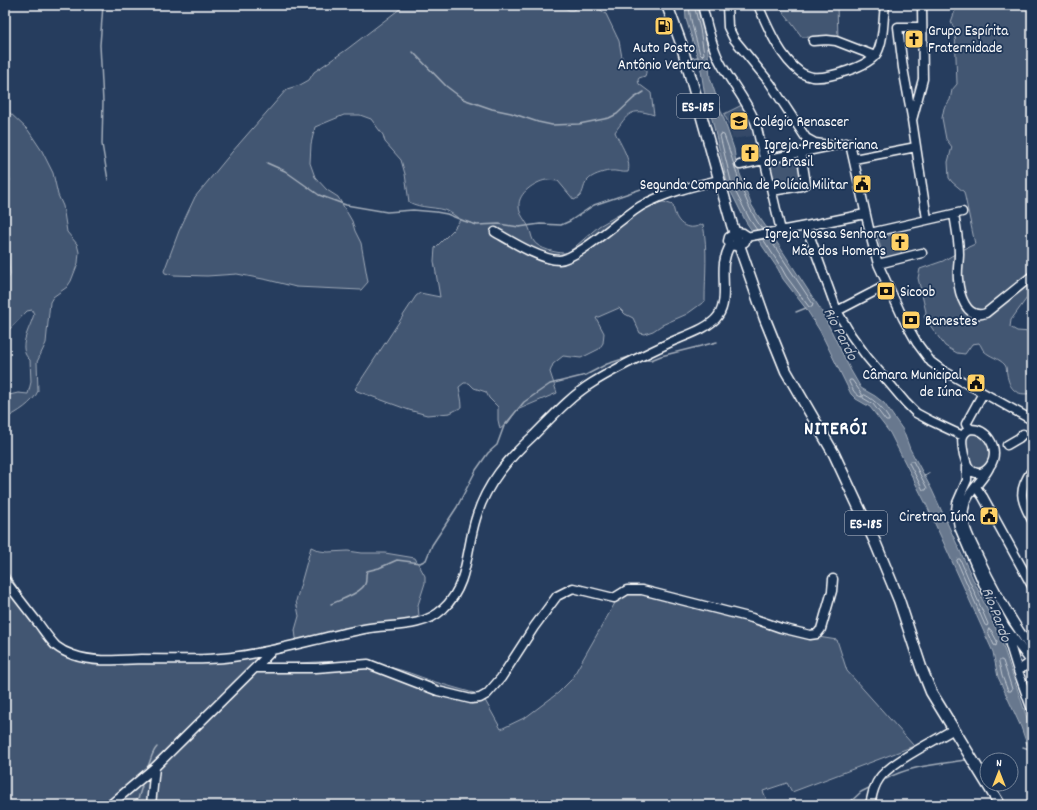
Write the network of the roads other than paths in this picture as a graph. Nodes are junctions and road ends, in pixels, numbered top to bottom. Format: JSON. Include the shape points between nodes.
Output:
{"nodes":[{"id":1,"x":667,"y":5,"type":"edge"},
{"id":2,"x":702,"y":5,"type":"edge"},
{"id":3,"x":727,"y":5,"type":"edge"},
{"id":4,"x":758,"y":5,"type":"edge"},
{"id":5,"x":885,"y":5,"type":"edge"},
{"id":6,"x":922,"y":5,"type":"edge"},
{"id":7,"x":922,"y":27,"type":"junction"},
{"id":8,"x":813,"y":41,"type":"dead end"},
{"id":9,"x":875,"y":56,"type":"junction"},
{"id":10,"x":912,"y":120,"type":"junction"},
{"id":11,"x":834,"y":146,"type":"junction"},
{"id":12,"x":916,"y":147,"type":"junction"},
{"id":13,"x":801,"y":152,"type":"junction"},
{"id":14,"x":854,"y":159,"type":"junction"},
{"id":15,"x":764,"y":160,"type":"junction"},
{"id":16,"x":740,"y":165,"type":"dead end"},
{"id":17,"x":719,"y":180,"type":"junction"},
{"id":18,"x":772,"y":191,"type":"junction"},
{"id":19,"x":727,"y":208,"type":"junction"},
{"id":20,"x":865,"y":214,"type":"junction"},
{"id":21,"x":927,"y":219,"type":"junction"},
{"id":22,"x":806,"y":226,"type":"junction"},
{"id":23,"x":781,"y":231,"type":"junction"},
{"id":24,"x":495,"y":232,"type":"dead end"},
{"id":25,"x":870,"y":233,"type":"junction"},
{"id":26,"x":739,"y":238,"type":"junction"},
{"id":27,"x":922,"y":253,"type":"dead end"},
{"id":28,"x":878,"y":264,"type":"junction"},
{"id":29,"x":1032,"y":276,"type":"edge"},
{"id":30,"x":887,"y":285,"type":"junction"},
{"id":31,"x":837,"y":311,"type":"junction"},
{"id":32,"x":983,"y":393,"type":"junction"},
{"id":33,"x":1032,"y":420,"type":"edge"},
{"id":34,"x":971,"y":429,"type":"junction"},
{"id":35,"x":1023,"y":434,"type":"dead end"},
{"id":36,"x":963,"y":436,"type":"junction"},
{"id":37,"x":1007,"y":445,"type":"dead end"},
{"id":38,"x":968,"y":466,"type":"junction"},
{"id":39,"x":989,"y":468,"type":"junction"},
{"id":40,"x":1032,"y":470,"type":"edge"},
{"id":41,"x":976,"y":487,"type":"junction"},
{"id":42,"x":1031,"y":516,"type":"edge"},
{"id":43,"x":833,"y":579,"type":"dead end"},
{"id":44,"x":5,"y":580,"type":"edge"},
{"id":45,"x":1032,"y":586,"type":"edge"},
{"id":46,"x":1005,"y":627,"type":"junction"},
{"id":47,"x":1032,"y":650,"type":"edge"},
{"id":48,"x":272,"y":651,"type":"junction"},
{"id":49,"x":1032,"y":662,"type":"edge"},
{"id":50,"x":255,"y":668,"type":"junction"},
{"id":51,"x":1018,"y":671,"type":"junction"},
{"id":52,"x":1032,"y":710,"type":"edge"},
{"id":53,"x":954,"y":729,"type":"junction"},
{"id":54,"x":155,"y":767,"type":"junction"},
{"id":55,"x":998,"y":802,"type":"edge"},
{"id":56,"x":110,"y":805,"type":"edge"},
{"id":57,"x":151,"y":805,"type":"edge"},
{"id":58,"x":870,"y":805,"type":"edge"},
{"id":59,"x":1009,"y":805,"type":"edge"}],
"edges":[{"from":1,"to":17,"type":"main road","number":"ES-185","via":[[681,43]]},
{"from":2,"to":15,"type":"street","via":[[719,61],[754,118]]},
{"from":3,"to":11,"type":"street","via":[[728,27],[734,39],[770,83],[806,138],[816,143]]},
{"from":4,"to":9,"type":"street","via":[[780,48],[793,65],[805,75],[828,76],[860,66]]},
{"from":5,"to":9,"type":"street","via":[[882,36]]},
{"from":6,"to":7,"type":"street"},
{"from":7,"to":10,"type":"street","via":[[923,79]]},
{"from":7,"to":10,"type":"street","via":[[898,27]]},
{"from":8,"to":9,"type":"street","via":[[836,41]]},
{"from":10,"to":12,"type":"street"},
{"from":11,"to":13,"type":"street"},
{"from":11,"to":14,"type":"street","via":[[850,144]]},
{"from":12,"to":14,"type":"street"},
{"from":12,"to":21,"type":"street"},
{"from":13,"to":15,"type":"street"},
{"from":13,"to":18,"type":"street","via":[[806,184]]},
{"from":14,"to":20,"type":"street"},
{"from":15,"to":16,"type":"street"},
{"from":15,"to":18,"type":"street"},
{"from":17,"to":19,"type":"main road","number":"ES-185"},
{"from":17,"to":24,"type":"street","via":[[678,191],[642,206],[582,250],[560,260],[539,255]]},
{"from":18,"to":23,"type":"street"},
{"from":19,"to":26,"type":"main road"},
{"from":19,"to":26,"type":"main road","via":[[736,225]]},
{"from":20,"to":22,"type":"street"},
{"from":20,"to":25,"type":"street"},
{"from":21,"to":25,"type":"street"},
{"from":21,"to":29,"type":"street","via":[[958,213],[959,290],[968,310],[975,314],[986,313]]},
{"from":22,"to":23,"type":"street"},
{"from":22,"to":31,"type":"street"},
{"from":23,"to":26,"type":"street"},
{"from":25,"to":28,"type":"street"},
{"from":26,"to":48,"type":"street","via":[[724,261],[723,301],[718,316],[702,328],[590,384],[523,445],[501,469],[482,499],[465,571],[457,591],[441,612],[424,621],[322,637]]},
{"from":26,"to":53,"type":"main road","number":"ES-185","via":[[765,319],[786,371],[834,454],[899,600],[928,686]]},
{"from":27,"to":28,"type":"street"},
{"from":28,"to":30,"type":"street"},
{"from":30,"to":31,"type":"street"},
{"from":30,"to":32,"type":"street","via":[[930,362]]},
{"from":31,"to":36,"type":"street","via":[[868,357],[910,408]]},
{"from":32,"to":33,"type":"street"},
{"from":32,"to":34,"type":"street","via":[[966,424]]},
{"from":34,"to":36,"type":"street"},
{"from":34,"to":39,"type":"street","via":[[984,433],[992,443],[994,456]]},
{"from":35,"to":37,"type":"street"},
{"from":36,"to":38,"type":"street","via":[[962,443]]},
{"from":38,"to":39,"type":"street","via":[[972,471],[979,473]]},
{"from":38,"to":46,"type":"street","via":[[967,480],[957,503],[957,522]]},
{"from":39,"to":41,"type":"street"},
{"from":40,"to":42,"type":"street","via":[[1022,490],[1024,504]]},
{"from":41,"to":45,"type":"street"},
{"from":41,"to":47,"type":"street","via":[[964,509],[967,529],[1000,601]]},
{"from":43,"to":50,"type":"street","via":[[832,592],[821,629],[817,634],[810,636],[752,618],[642,590],[627,590],[614,598],[573,588],[557,596],[501,678],[480,698],[471,699],[438,691],[368,664],[316,668]]},
{"from":44,"to":48,"type":"street","via":[[53,643],[65,652],[82,658],[207,659]]},
{"from":46,"to":49,"type":"street"},
{"from":46,"to":51,"type":"street"},
{"from":48,"to":50,"type":"street"},
{"from":49,"to":51,"type":"street"},
{"from":50,"to":54,"type":"street"},
{"from":51,"to":52,"type":"street"},
{"from":53,"to":55,"type":"main road","number":"ES-185"},
{"from":53,"to":58,"type":"street","via":[[900,761],[882,775],[874,787]]},
{"from":54,"to":56,"type":"street"},
{"from":54,"to":57,"type":"street"},
{"from":55,"to":59,"type":"main road"}]}
